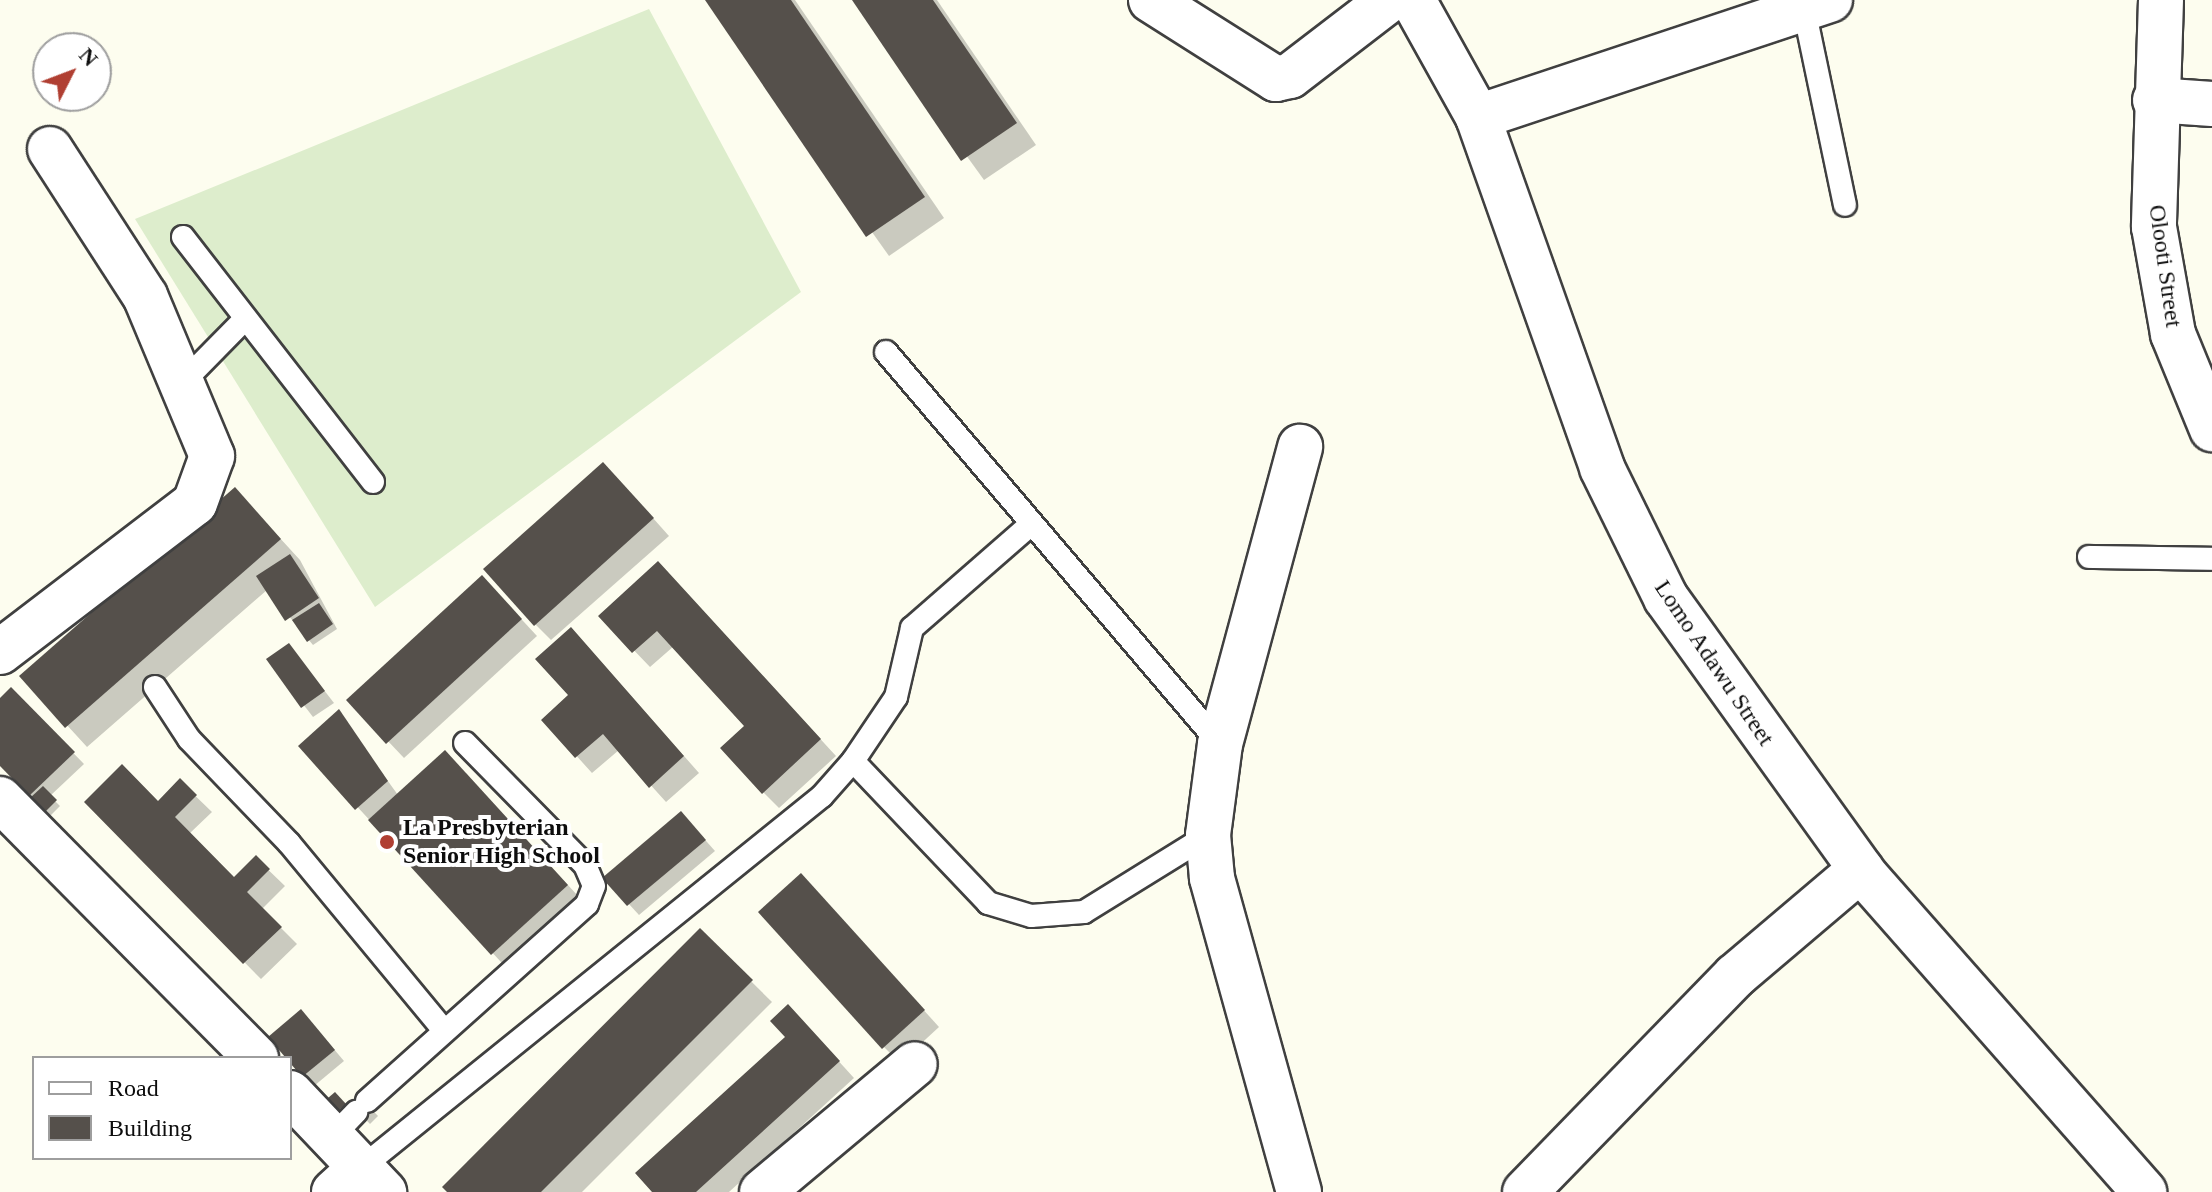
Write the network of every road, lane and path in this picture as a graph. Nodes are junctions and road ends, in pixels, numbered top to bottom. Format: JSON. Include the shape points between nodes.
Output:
{"nodes":[{"id":1,"x":1151,"y":0,"type":"edge"},
{"id":2,"x":1389,"y":0,"type":"edge"},
{"id":3,"x":1413,"y":0,"type":"edge"},
{"id":4,"x":2161,"y":0,"type":"edge"},
{"id":5,"x":1817,"y":4,"type":"edge"},
{"id":6,"x":2155,"y":100,"type":"junction"},
{"id":7,"x":2212,"y":104,"type":"edge"},
{"id":8,"x":1478,"y":117,"type":"junction"},
{"id":9,"x":50,"y":149,"type":"dead end"},
{"id":10,"x":1845,"y":205,"type":"dead end"},
{"id":11,"x":183,"y":237,"type":"dead end"},
{"id":12,"x":244,"y":320,"type":"junction"},
{"id":13,"x":886,"y":352,"type":"dead end"},
{"id":14,"x":185,"y":380,"type":"junction"},
{"id":15,"x":2212,"y":429,"type":"edge"},
{"id":16,"x":1300,"y":447,"type":"dead end"},
{"id":17,"x":373,"y":482,"type":"dead end"},
{"id":18,"x":1029,"y":526,"type":"junction"},
{"id":19,"x":2089,"y":557,"type":"dead end"},
{"id":20,"x":2212,"y":559,"type":"edge"},
{"id":21,"x":0,"y":652,"type":"edge"},
{"id":22,"x":155,"y":687,"type":"dead end"},
{"id":23,"x":465,"y":743,"type":"dead end"},
{"id":24,"x":1220,"y":744,"type":"junction"},
{"id":25,"x":853,"y":761,"type":"junction"},
{"id":26,"x":0,"y":799,"type":"edge"},
{"id":27,"x":1208,"y":835,"type":"junction"},
{"id":28,"x":1861,"y":869,"type":"junction"},
{"id":29,"x":443,"y":1029,"type":"junction"},
{"id":30,"x":254,"y":1056,"type":"edge"},
{"id":31,"x":915,"y":1064,"type":"dead end"},
{"id":32,"x":292,"y":1095,"type":"edge"},
{"id":33,"x":356,"y":1150,"type":"edge"},
{"id":34,"x":762,"y":1192,"type":"edge"},
{"id":35,"x":1299,"y":1192,"type":"edge"},
{"id":36,"x":1525,"y":1192,"type":"edge"},
{"id":37,"x":2144,"y":1192,"type":"edge"}],
"edges":[{"from":1,"to":2,"type":"street","via":[[1276,79],[1290,76]]},
{"from":3,"to":8,"type":"street","name":"Lomo Adawu Street"},
{"from":4,"to":6,"type":"street","name":"Olooti Street"},
{"from":5,"to":8,"type":"street"},
{"from":5,"to":10,"type":"lane"},
{"from":6,"to":7,"type":"street"},
{"from":6,"to":15,"type":"street","name":"Olooti Street","via":[[2154,227],[2173,334]]},
{"from":8,"to":28,"type":"street","name":"Lomo Adawu Street","via":[[1602,468],[1666,598]]},
{"from":9,"to":14,"type":"street","via":[[145,296]]},
{"from":11,"to":12,"type":"lane"},
{"from":12,"to":14,"type":"lane"},
{"from":12,"to":17,"type":"lane"},
{"from":13,"to":18,"type":"lane"},
{"from":14,"to":21,"type":"street","via":[[212,456],[195,503]]},
{"from":16,"to":24,"type":"street"},
{"from":18,"to":24,"type":"lane"},
{"from":18,"to":25,"type":"lane","via":[[912,628],[896,697]]},
{"from":19,"to":20,"type":"lane"},
{"from":22,"to":29,"type":"lane","via":[[189,739],[299,855]]},
{"from":23,"to":29,"type":"lane","via":[[585,865],[594,886],[587,904]]},
{"from":24,"to":27,"type":"street"},
{"from":25,"to":27,"type":"lane","via":[[988,903],[1031,916],[1084,912]]},
{"from":25,"to":33,"type":"lane","via":[[822,796]]},
{"from":26,"to":30,"type":"street"},
{"from":27,"to":35,"type":"street","via":[[1212,878]]},
{"from":28,"to":36,"type":"street","via":[[1735,976]]},
{"from":28,"to":37,"type":"street","name":"Lomo Adawu Street"},
{"from":29,"to":33,"type":"lane"},
{"from":31,"to":34,"type":"street"},
{"from":32,"to":33,"type":"street"}]}
